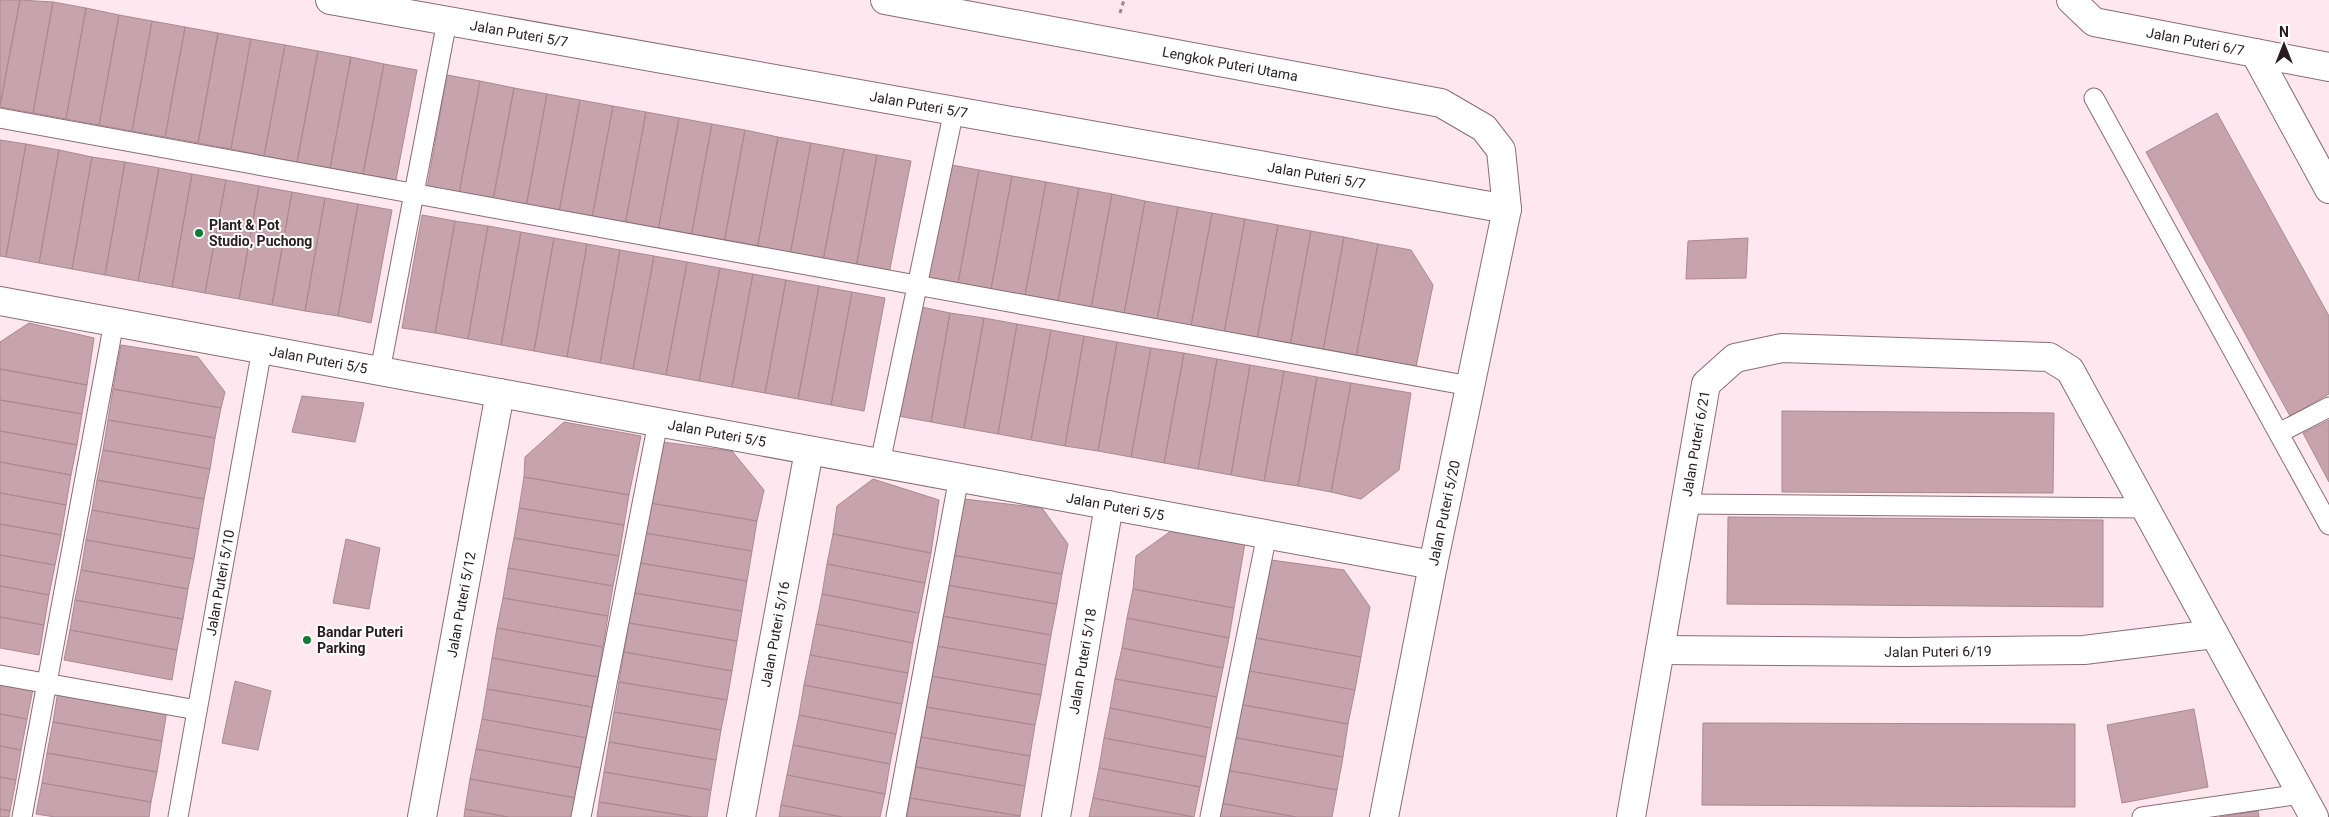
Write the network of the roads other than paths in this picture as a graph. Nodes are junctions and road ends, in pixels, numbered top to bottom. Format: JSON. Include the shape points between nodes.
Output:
{"nodes":[{"id":1,"x":330,"y":0,"type":"edge"},
{"id":2,"x":885,"y":0,"type":"edge"},
{"id":3,"x":2071,"y":0,"type":"edge"},
{"id":4,"x":447,"y":21,"type":"junction"},
{"id":5,"x":2260,"y":62,"type":"junction"},
{"id":6,"x":2329,"y":67,"type":"edge"},
{"id":7,"x":2094,"y":98,"type":"dead end"},
{"id":8,"x":954,"y":110,"type":"junction"},
{"id":9,"x":0,"y":118,"type":"edge"},
{"id":10,"x":2329,"y":189,"type":"edge"},
{"id":11,"x":415,"y":193,"type":"junction"},
{"id":12,"x":1507,"y":209,"type":"junction"},
{"id":13,"x":917,"y":285,"type":"junction"},
{"id":14,"x":0,"y":301,"type":"edge"},
{"id":15,"x":114,"y":322,"type":"junction"},
{"id":16,"x":262,"y":349,"type":"junction"},
{"id":17,"x":380,"y":371,"type":"junction"},
{"id":18,"x":1470,"y":386,"type":"junction"},
{"id":19,"x":500,"y":393,"type":"junction"},
{"id":20,"x":2329,"y":408,"type":"edge"},
{"id":21,"x":658,"y":422,"type":"junction"},
{"id":22,"x":2279,"y":433,"type":"junction"},
{"id":23,"x":809,"y":451,"type":"junction"},
{"id":24,"x":880,"y":463,"type":"junction"},
{"id":25,"x":959,"y":478,"type":"junction"},
{"id":26,"x":1686,"y":504,"type":"junction"},
{"id":27,"x":1109,"y":505,"type":"junction"},
{"id":28,"x":2145,"y":508,"type":"junction"},
{"id":29,"x":2329,"y":525,"type":"edge"},
{"id":30,"x":1267,"y":534,"type":"junction"},
{"id":31,"x":1433,"y":565,"type":"junction"},
{"id":32,"x":2214,"y":634,"type":"junction"},
{"id":33,"x":1660,"y":650,"type":"junction"},
{"id":34,"x":0,"y":675,"type":"edge"},
{"id":35,"x":46,"y":683,"type":"junction"},
{"id":36,"x":197,"y":710,"type":"junction"},
{"id":37,"x":2307,"y":805,"type":"edge"},
{"id":38,"x":22,"y":817,"type":"edge"},
{"id":39,"x":178,"y":817,"type":"edge"},
{"id":40,"x":422,"y":817,"type":"edge"},
{"id":41,"x":581,"y":817,"type":"edge"},
{"id":42,"x":741,"y":817,"type":"edge"},
{"id":43,"x":896,"y":817,"type":"edge"},
{"id":44,"x":1056,"y":817,"type":"edge"},
{"id":45,"x":1210,"y":817,"type":"edge"},
{"id":46,"x":1384,"y":817,"type":"edge"},
{"id":47,"x":1631,"y":817,"type":"edge"},
{"id":48,"x":2142,"y":817,"type":"edge"}],
"edges":[{"from":1,"to":4,"type":"street","name":"Jalan Puteri 5/7"},
{"from":2,"to":12,"type":"street","name":"Lengkok Puteri Utama","via":[[1441,103],[1484,128],[1501,150]]},
{"from":3,"to":5,"type":"street","name":"Jalan Puteri 6/7","via":[[2094,22]]},
{"from":4,"to":8,"type":"street","name":"Jalan Puteri 5/7"},
{"from":4,"to":11,"type":"lane"},
{"from":5,"to":6,"type":"street","name":"Jalan Puteri 6/7"},
{"from":5,"to":10,"type":"street"},
{"from":7,"to":22,"type":"lane"},
{"from":8,"to":12,"type":"street","name":"Jalan Puteri 5/7"},
{"from":8,"to":13,"type":"lane"},
{"from":9,"to":11,"type":"lane"},
{"from":11,"to":13,"type":"lane"},
{"from":11,"to":17,"type":"lane"},
{"from":12,"to":18,"type":"street","name":"Jalan Puteri 5/20"},
{"from":13,"to":18,"type":"lane"},
{"from":13,"to":24,"type":"lane"},
{"from":14,"to":15,"type":"street","name":"Jalan Puteri 5/5"},
{"from":15,"to":16,"type":"street","name":"Jalan Puteri 5/5"},
{"from":15,"to":35,"type":"lane"},
{"from":16,"to":17,"type":"street","name":"Jalan Puteri 5/5"},
{"from":16,"to":36,"type":"lane","name":"Jalan Puteri 5/10"},
{"from":17,"to":19,"type":"street","name":"Jalan Puteri 5/5"},
{"from":18,"to":31,"type":"street","name":"Jalan Puteri 5/20"},
{"from":19,"to":21,"type":"street","name":"Jalan Puteri 5/5"},
{"from":19,"to":40,"type":"street","name":"Jalan Puteri 5/12"},
{"from":20,"to":22,"type":"lane"},
{"from":21,"to":23,"type":"street","name":"Jalan Puteri 5/5"},
{"from":21,"to":41,"type":"lane"},
{"from":22,"to":29,"type":"lane"},
{"from":23,"to":24,"type":"street","name":"Jalan Puteri 5/5"},
{"from":23,"to":42,"type":"street","name":"Jalan Puteri 5/16"},
{"from":24,"to":25,"type":"street","name":"Jalan Puteri 5/5"},
{"from":25,"to":27,"type":"street","name":"Jalan Puteri 5/5"},
{"from":25,"to":43,"type":"lane"},
{"from":26,"to":28,"type":"lane"},
{"from":26,"to":28,"type":"street","name":"Jalan Puteri 6/21","via":[[1706,384],[1735,358],[1782,348],[2049,357],[2070,370]]},
{"from":26,"to":33,"type":"street","name":"Jalan Puteri 6/21"},
{"from":27,"to":30,"type":"street","name":"Jalan Puteri 5/5"},
{"from":27,"to":44,"type":"street","name":"Jalan Puteri 5/18"},
{"from":28,"to":32,"type":"street"},
{"from":30,"to":31,"type":"street","name":"Jalan Puteri 5/5"},
{"from":30,"to":45,"type":"lane"},
{"from":31,"to":46,"type":"street","name":"Jalan Puteri 5/20"},
{"from":32,"to":33,"type":"street","name":"Jalan Puteri 6/19","via":[[2084,650]]},
{"from":32,"to":37,"type":"street"},
{"from":33,"to":47,"type":"street","name":"Jalan Puteri 6/21"},
{"from":34,"to":35,"type":"lane"},
{"from":35,"to":36,"type":"lane"},
{"from":35,"to":38,"type":"lane"},
{"from":36,"to":39,"type":"lane","name":"Jalan Puteri 5/10"},
{"from":37,"to":48,"type":"lane"}]}
